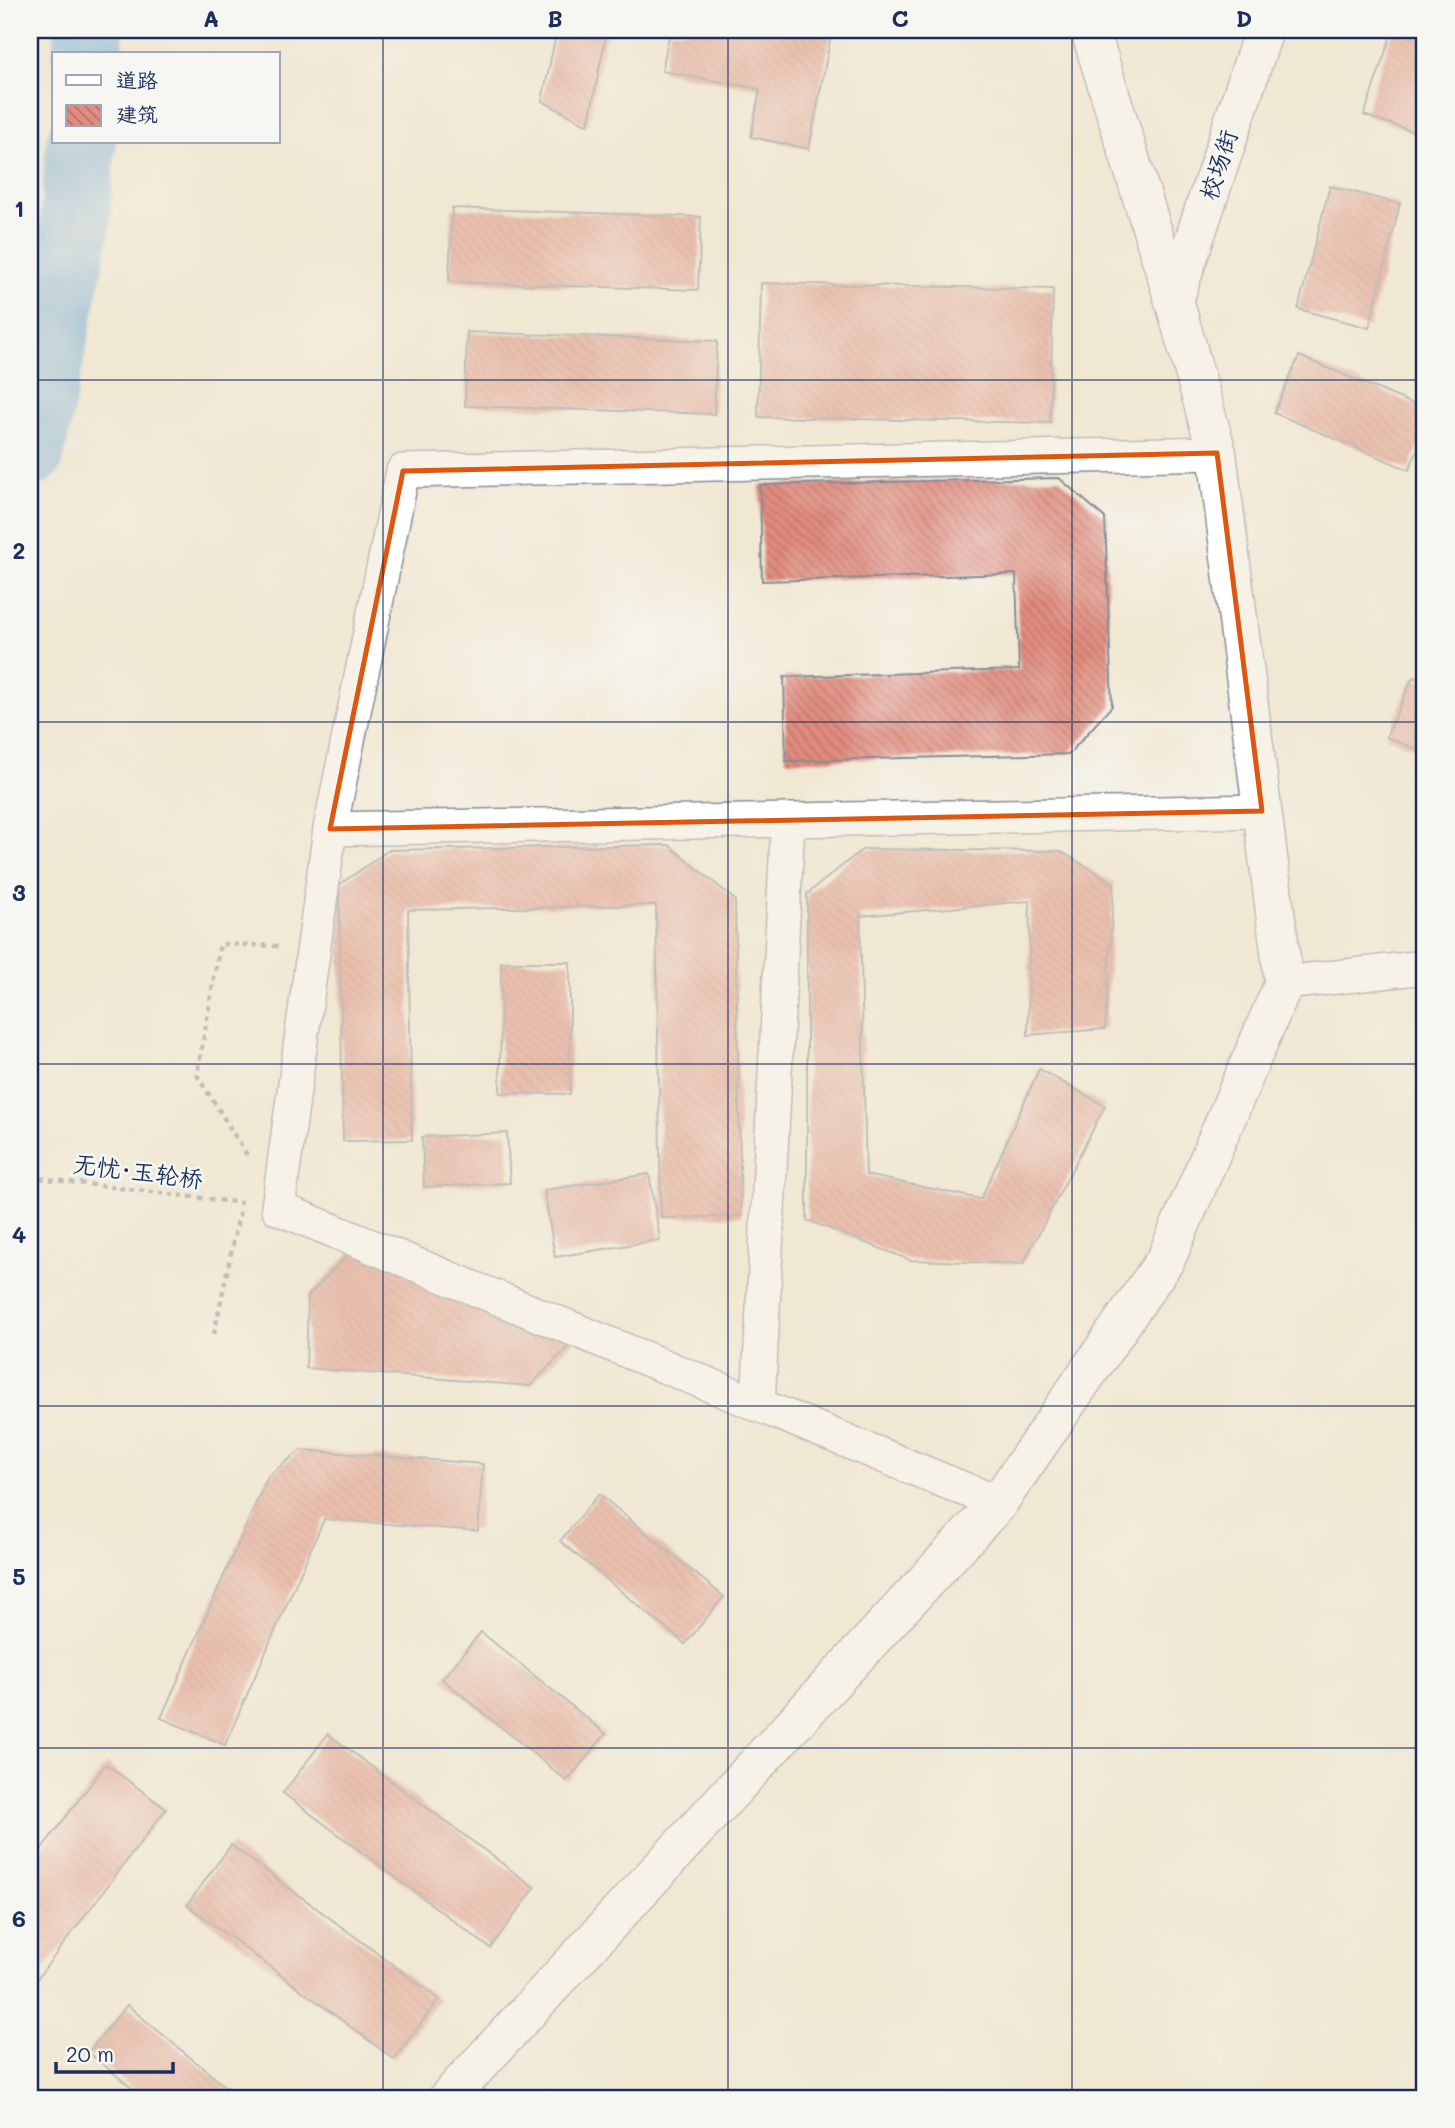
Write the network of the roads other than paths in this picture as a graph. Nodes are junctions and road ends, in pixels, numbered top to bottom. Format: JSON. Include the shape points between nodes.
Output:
{"nodes":[{"id":1,"x":1090,"y":30,"type":"edge"},
{"id":2,"x":1264,"y":30,"type":"edge"},
{"id":3,"x":1174,"y":300,"type":"junction"},
{"id":4,"x":1217,"y":453,"type":"junction"},
{"id":5,"x":1262,"y":811,"type":"junction"},
{"id":6,"x":788,"y":820,"type":"junction"},
{"id":7,"x":330,"y":830,"type":"junction"},
{"id":8,"x":1425,"y":967,"type":"edge"},
{"id":9,"x":1284,"y":983,"type":"junction"},
{"id":10,"x":758,"y":1405,"type":"junction"},
{"id":11,"x":998,"y":1503,"type":"junction"},
{"id":12,"x":448,"y":2098,"type":"edge"}],
"edges":[{"from":1,"to":3,"type":"street"},
{"from":2,"to":3,"type":"street","name":"校场街"},
{"from":3,"to":4,"type":"street"},
{"from":4,"to":5,"type":"street"},
{"from":4,"to":7,"type":"street","via":[[403,471]]},
{"from":5,"to":6,"type":"street"},
{"from":5,"to":9,"type":"street"},
{"from":6,"to":7,"type":"street"},
{"from":6,"to":10,"type":"street"},
{"from":7,"to":10,"type":"street","via":[[278,1208]]},
{"from":8,"to":9,"type":"street"},
{"from":9,"to":11,"type":"street","via":[[1166,1259]]},
{"from":10,"to":11,"type":"street"},
{"from":11,"to":12,"type":"street"}]}
